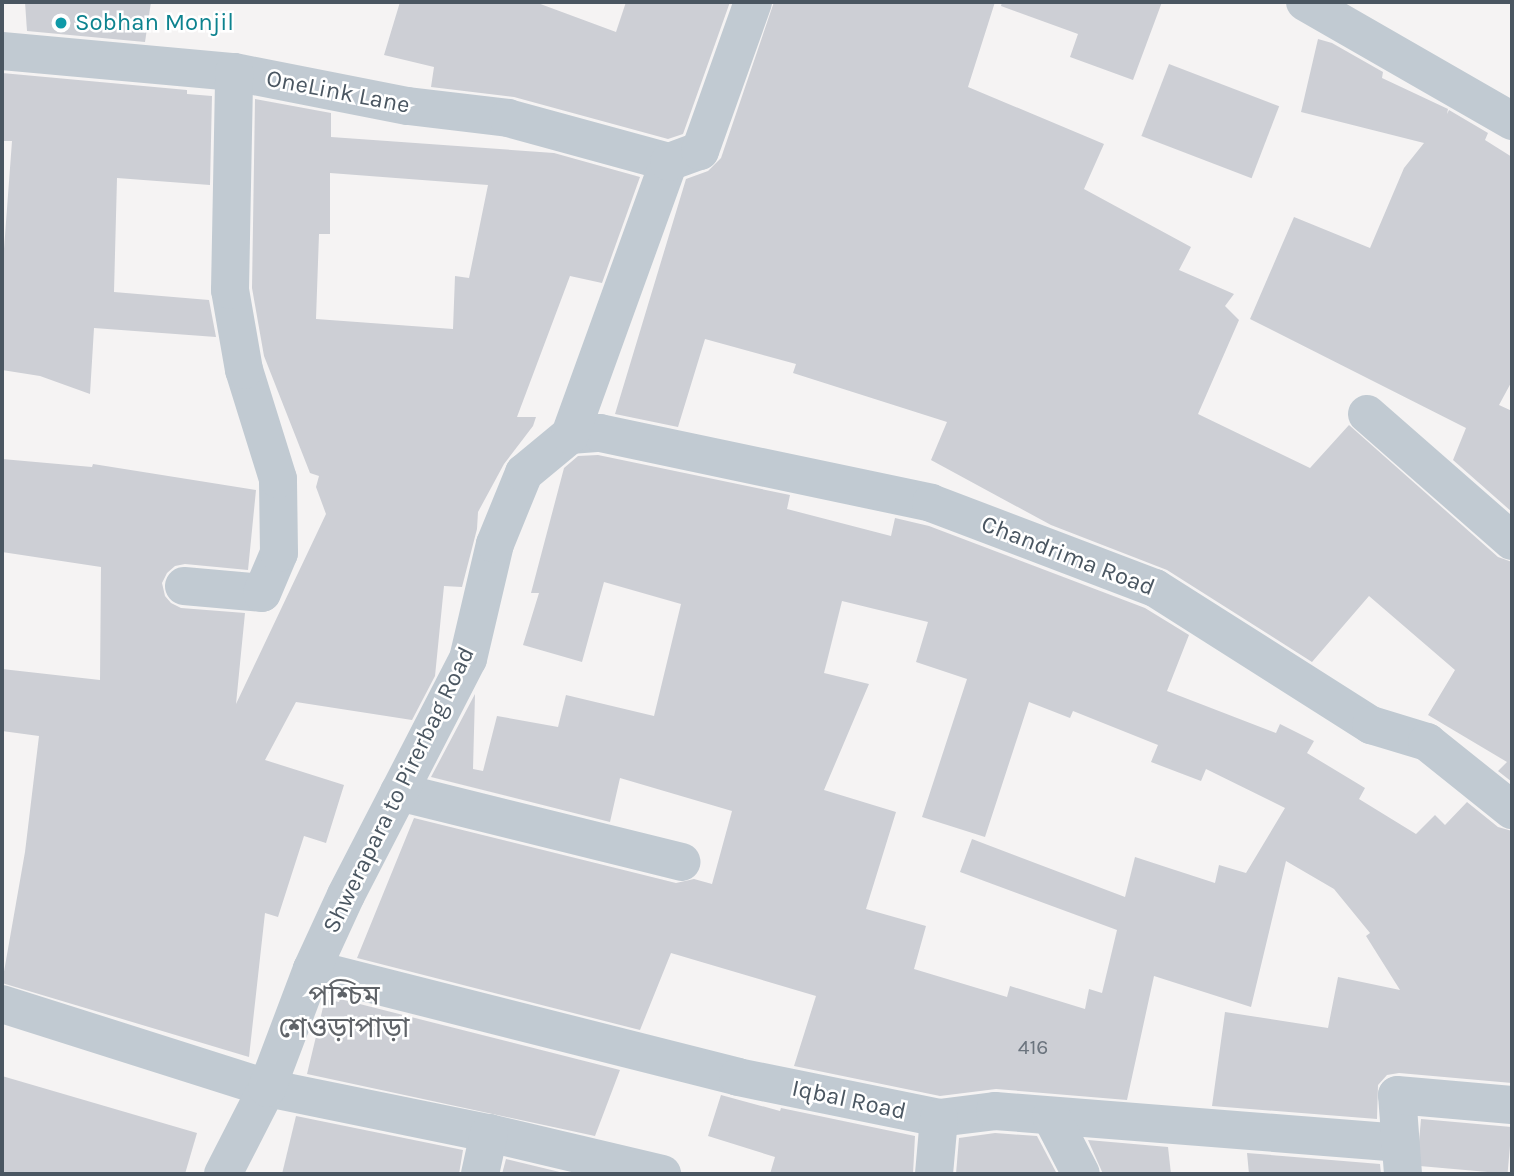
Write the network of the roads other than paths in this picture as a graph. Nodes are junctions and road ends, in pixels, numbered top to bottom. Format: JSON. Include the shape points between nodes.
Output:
{"nodes":[{"id":1,"x":753,"y":2,"type":"edge"},
{"id":2,"x":1305,"y":2,"type":"edge"},
{"id":3,"x":2,"y":51,"type":"edge"},
{"id":4,"x":234,"y":72,"type":"junction"},
{"id":5,"x":1512,"y":121,"type":"edge"},
{"id":6,"x":669,"y":162,"type":"junction"},
{"id":7,"x":1367,"y":414,"type":"dead end"},
{"id":8,"x":570,"y":435,"type":"junction"},
{"id":9,"x":1512,"y":541,"type":"edge"},
{"id":10,"x":184,"y":586,"type":"dead end"},
{"id":11,"x":399,"y":793,"type":"junction"},
{"id":12,"x":1512,"y":810,"type":"edge"},
{"id":13,"x":681,"y":862,"type":"dead end"},
{"id":14,"x":312,"y":969,"type":"junction"},
{"id":15,"x":2,"y":1004,"type":"edge"},
{"id":16,"x":267,"y":1088,"type":"junction"},
{"id":17,"x":1512,"y":1105,"type":"edge"},
{"id":18,"x":1051,"y":1116,"type":"junction"},
{"id":19,"x":939,"y":1118,"type":"junction"},
{"id":20,"x":489,"y":1133,"type":"junction"},
{"id":21,"x":1401,"y":1159,"type":"edge"},
{"id":22,"x":223,"y":1174,"type":"edge"},
{"id":23,"x":480,"y":1174,"type":"edge"},
{"id":24,"x":662,"y":1174,"type":"edge"},
{"id":25,"x":934,"y":1174,"type":"edge"},
{"id":26,"x":1081,"y":1174,"type":"edge"}],
"edges":[{"from":1,"to":6,"type":"street","via":[[700,152]]},
{"from":2,"to":5,"type":"street"},
{"from":3,"to":4,"type":"street","name":"OneLink Lane"},
{"from":4,"to":6,"type":"street","name":"OneLink Lane","via":[[408,106],[508,118]]},
{"from":4,"to":10,"type":"street","via":[[230,289],[244,370],[278,479],[279,553],[262,593]]},
{"from":6,"to":8,"type":"street"},
{"from":7,"to":9,"type":"street"},
{"from":8,"to":11,"type":"street","name":"Shwerapara to Pirerbag Road","via":[[524,473],[495,544],[468,659]]},
{"from":8,"to":12,"type":"street","name":"Chandrima Road","via":[[600,433],[931,503],[1156,588],[1371,725],[1427,742]]},
{"from":11,"to":13,"type":"street"},
{"from":11,"to":14,"type":"street","name":"Shwerapara to Pirerbag Road"},
{"from":14,"to":16,"type":"street","name":"Shwerapara to Pirerbag Road"},
{"from":14,"to":19,"type":"street","name":"Iqbal Road","via":[[738,1077]]},
{"from":15,"to":16,"type":"street"},
{"from":16,"to":20,"type":"street"},
{"from":16,"to":22,"type":"street","name":"Shwerapara to Pirerbag Road"},
{"from":17,"to":21,"type":"street","via":[[1397,1095]]},
{"from":18,"to":19,"type":"street","name":"Iqbal Road","via":[[995,1111]]},
{"from":18,"to":21,"type":"street","name":"Iqbal Road"},
{"from":18,"to":26,"type":"street"},
{"from":19,"to":25,"type":"street"},
{"from":20,"to":23,"type":"street"},
{"from":20,"to":24,"type":"street"}]}
